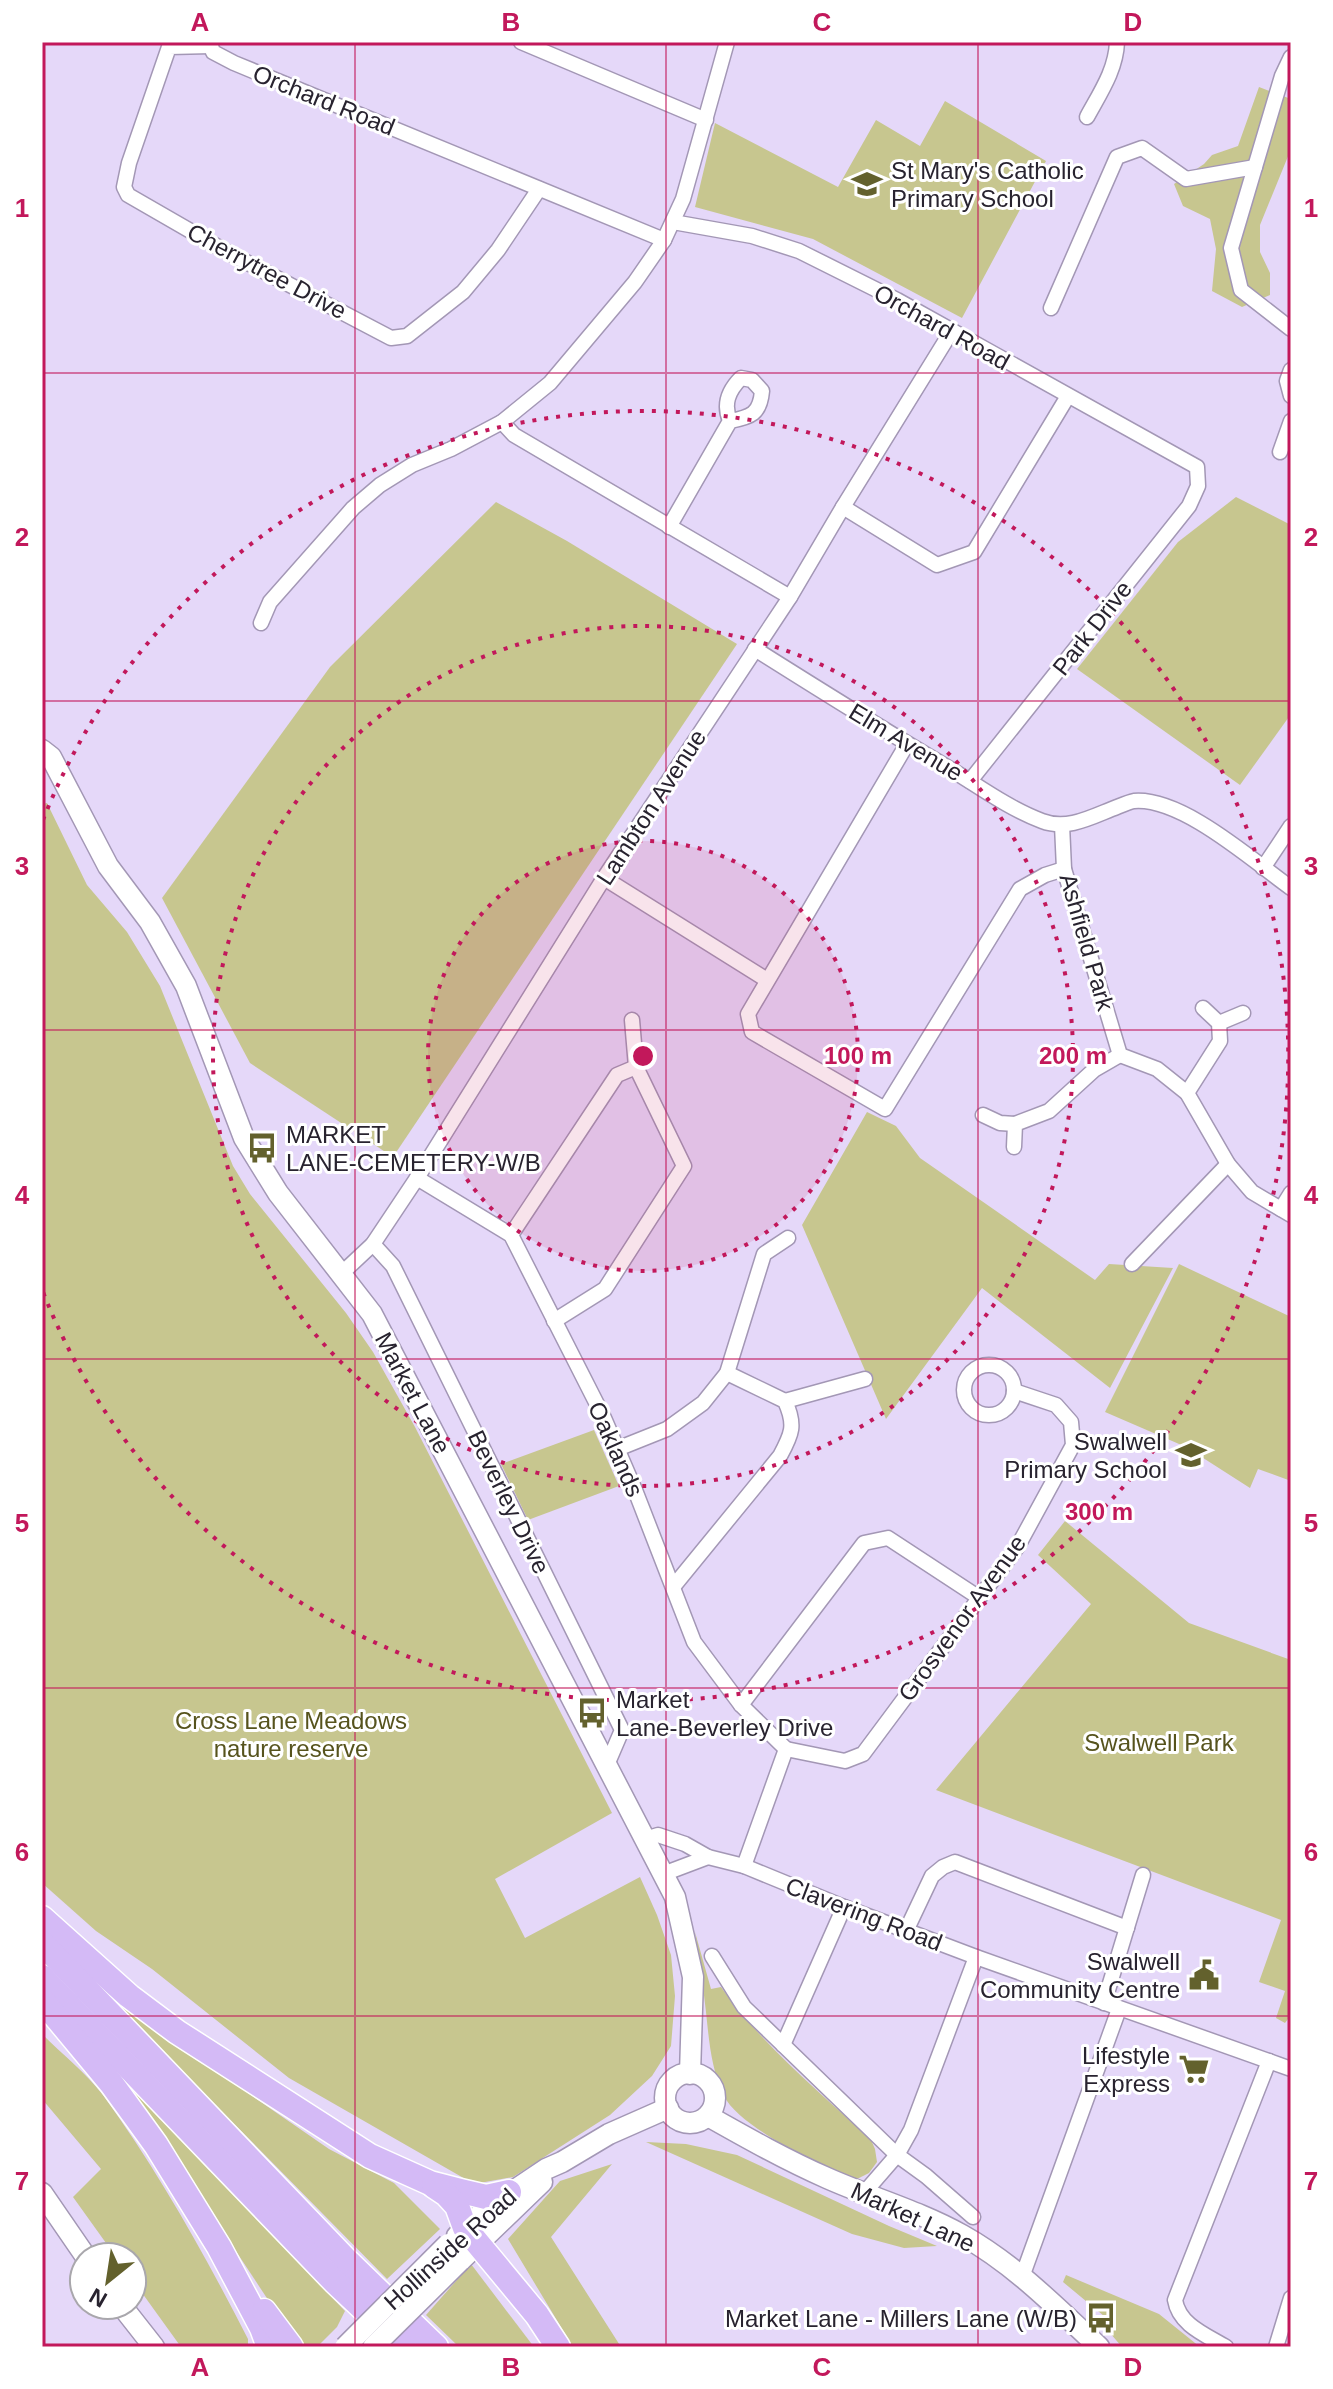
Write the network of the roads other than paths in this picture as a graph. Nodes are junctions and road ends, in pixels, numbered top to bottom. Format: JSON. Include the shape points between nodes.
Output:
{"nodes":[{"id":1,"x":521,"y":42,"type":"edge"},
{"id":2,"x":727,"y":42,"type":"edge"},
{"id":3,"x":1117,"y":42,"type":"edge"},
{"id":4,"x":211,"y":44,"type":"edge"},
{"id":5,"x":1291,"y":57,"type":"edge"},
{"id":6,"x":1087,"y":117,"type":"dead end"},
{"id":7,"x":706,"y":120,"type":"junction"},
{"id":8,"x":1255,"y":167,"type":"junction"},
{"id":9,"x":539,"y":189,"type":"junction"},
{"id":10,"x":673,"y":222,"type":"junction"},
{"id":11,"x":664,"y":240,"type":"junction"},
{"id":12,"x":1051,"y":308,"type":"dead end"},
{"id":13,"x":1291,"y":329,"type":"edge"},
{"id":14,"x":951,"y":332,"type":"junction"},
{"id":15,"x":1291,"y":370,"type":"edge"},
{"id":16,"x":1068,"y":396,"type":"junction"},
{"id":17,"x":1291,"y":396,"type":"edge"},
{"id":18,"x":730,"y":421,"type":"dead end"},
{"id":19,"x":1291,"y":421,"type":"edge"},
{"id":20,"x":502,"y":422,"type":"junction"},
{"id":21,"x":1280,"y":452,"type":"dead end"},
{"id":22,"x":1197,"y":467,"type":"joint"},
{"id":23,"x":843,"y":507,"type":"junction"},
{"id":24,"x":669,"y":527,"type":"junction"},
{"id":25,"x":790,"y":597,"type":"junction"},
{"id":26,"x":261,"y":623,"type":"dead end"},
{"id":27,"x":755,"y":649,"type":"junction"},
{"id":28,"x":907,"y":744,"type":"junction"},
{"id":29,"x":42,"y":750,"type":"edge"},
{"id":30,"x":970,"y":781,"type":"junction"},
{"id":31,"x":1062,"y":825,"type":"junction"},
{"id":32,"x":1291,"y":826,"type":"edge"},
{"id":33,"x":1263,"y":868,"type":"junction"},
{"id":34,"x":1064,"y":869,"type":"junction"},
{"id":35,"x":604,"y":878,"type":"junction"},
{"id":36,"x":1291,"y":888,"type":"edge"},
{"id":37,"x":767,"y":980,"type":"junction"},
{"id":38,"x":1203,"y":1008,"type":"dead end"},
{"id":39,"x":1243,"y":1013,"type":"dead end"},
{"id":40,"x":632,"y":1020,"type":"dead end"},
{"id":41,"x":1219,"y":1023,"type":"junction"},
{"id":42,"x":1120,"y":1055,"type":"junction"},
{"id":43,"x":636,"y":1067,"type":"junction"},
{"id":44,"x":1187,"y":1093,"type":"junction"},
{"id":45,"x":983,"y":1115,"type":"dead end"},
{"id":46,"x":1015,"y":1124,"type":"junction"},
{"id":47,"x":1014,"y":1147,"type":"dead end"},
{"id":48,"x":1228,"y":1164,"type":"junction"},
{"id":49,"x":417,"y":1178,"type":"junction"},
{"id":50,"x":1291,"y":1193,"type":"edge"},
{"id":51,"x":1286,"y":1212,"type":"edge"},
{"id":52,"x":511,"y":1235,"type":"junction"},
{"id":53,"x":788,"y":1238,"type":"dead end"},
{"id":54,"x":373,"y":1244,"type":"junction"},
{"id":55,"x":1132,"y":1264,"type":"dead end"},
{"id":56,"x":341,"y":1274,"type":"junction"},
{"id":57,"x":554,"y":1321,"type":"junction"},
{"id":58,"x":727,"y":1373,"type":"junction"},
{"id":59,"x":865,"y":1379,"type":"dead end"},
{"id":60,"x":1014,"y":1391,"type":"dead end"},
{"id":61,"x":785,"y":1401,"type":"junction"},
{"id":62,"x":617,"y":1449,"type":"junction"},
{"id":63,"x":673,"y":1587,"type":"junction"},
{"id":64,"x":978,"y":1597,"type":"junction"},
{"id":65,"x":741,"y":1705,"type":"junction"},
{"id":66,"x":786,"y":1749,"type":"junction"},
{"id":67,"x":607,"y":1765,"type":"junction"},
{"id":68,"x":645,"y":1839,"type":"junction"},
{"id":69,"x":708,"y":1857,"type":"junction"},
{"id":70,"x":744,"y":1866,"type":"junction"},
{"id":71,"x":663,"y":1874,"type":"junction"},
{"id":72,"x":1143,"y":1875,"type":"dead end"},
{"id":73,"x":844,"y":1907,"type":"junction"},
{"id":74,"x":42,"y":1918,"type":"edge"},
{"id":75,"x":1127,"y":1928,"type":"junction"},
{"id":76,"x":906,"y":1931,"type":"junction"},
{"id":77,"x":42,"y":1943,"type":"edge"},
{"id":78,"x":712,"y":1956,"type":"dead end"},
{"id":79,"x":976,"y":1957,"type":"junction"},
{"id":80,"x":42,"y":1977,"type":"edge"},
{"id":81,"x":42,"y":2000,"type":"edge"},
{"id":82,"x":1104,"y":2003,"type":"junction"},
{"id":83,"x":1119,"y":2009,"type":"junction"},
{"id":84,"x":783,"y":2045,"type":"junction"},
{"id":85,"x":1269,"y":2061,"type":"junction"},
{"id":86,"x":1291,"y":2069,"type":"edge"},
{"id":87,"x":690,"y":2074,"type":"junction"},
{"id":88,"x":668,"y":2108,"type":"junction"},
{"id":89,"x":708,"y":2116,"type":"junction"},
{"id":90,"x":897,"y":2155,"type":"junction"},
{"id":91,"x":562,"y":2162,"type":"junction"},
{"id":92,"x":430,"y":2183,"type":"junction"},
{"id":93,"x":509,"y":2192,"type":"junction"},
{"id":94,"x":42,"y":2193,"type":"edge"},
{"id":95,"x":864,"y":2193,"type":"junction"},
{"id":96,"x":973,"y":2217,"type":"dead end"},
{"id":97,"x":75,"y":2241,"type":"edge"},
{"id":98,"x":463,"y":2244,"type":"junction"},
{"id":99,"x":219,"y":2247,"type":"junction"},
{"id":100,"x":1022,"y":2277,"type":"junction"},
{"id":101,"x":1291,"y":2298,"type":"edge"},
{"id":102,"x":134,"y":2321,"type":"edge"},
{"id":103,"x":154,"y":2347,"type":"edge"},
{"id":104,"x":269,"y":2347,"type":"edge"},
{"id":105,"x":291,"y":2347,"type":"edge"},
{"id":106,"x":345,"y":2347,"type":"edge"},
{"id":107,"x":373,"y":2347,"type":"edge"},
{"id":108,"x":404,"y":2347,"type":"edge"},
{"id":109,"x":436,"y":2347,"type":"edge"},
{"id":110,"x":558,"y":2347,"type":"edge"},
{"id":111,"x":1099,"y":2347,"type":"edge"},
{"id":112,"x":1226,"y":2347,"type":"edge"},
{"id":113,"x":1276,"y":2347,"type":"edge"}],
"edges":[{"from":1,"to":7,"type":"street"},
{"from":2,"to":7,"type":"street"},
{"from":3,"to":6,"type":"street","via":[[1109,77]]},
{"from":4,"to":9,"type":"street","name":"Orchard Road","via":[[213,52],[234,63]]},
{"from":4,"to":9,"type":"street","name":"Cherrytree Drive","via":[[169,47],[129,163],[124,187],[128,195],[391,338],[407,336],[463,292]]},
{"from":5,"to":8,"type":"street"},
{"from":7,"to":10,"type":"street"},
{"from":8,"to":12,"type":"street","via":[[1186,179],[1142,148],[1117,157]]},
{"from":8,"to":13,"type":"street","via":[[1231,248],[1241,290]]},
{"from":9,"to":11,"type":"street","name":"Orchard Road"},
{"from":10,"to":11,"type":"street"},
{"from":10,"to":14,"type":"street","name":"Orchard Road","via":[[752,236],[799,251]]},
{"from":11,"to":20,"type":"street","via":[[550,383]]},
{"from":14,"to":16,"type":"street","name":"Orchard Road"},
{"from":14,"to":23,"type":"street","name":"Lambton Avenue"},
{"from":15,"to":17,"type":"street"},
{"from":16,"to":22,"type":"street","name":"Orchard Road"},
{"from":16,"to":23,"type":"street","via":[[974,552],[937,565]]},
{"from":18,"to":24,"type":"street"},
{"from":19,"to":21,"type":"street"},
{"from":20,"to":24,"type":"street","via":[[514,435]]},
{"from":20,"to":26,"type":"street","via":[[380,485],[294,574],[270,602]]},
{"from":22,"to":30,"type":"street","name":"Park Drive","via":[[1198,486],[1189,506]]},
{"from":23,"to":25,"type":"street","name":"Lambton Avenue"},
{"from":24,"to":25,"type":"street"},
{"from":25,"to":27,"type":"street","name":"Lambton Avenue"},
{"from":27,"to":28,"type":"street","name":"Elm Avenue"},
{"from":27,"to":35,"type":"street","name":"Lambton Avenue"},
{"from":28,"to":30,"type":"street","name":"Elm Avenue"},
{"from":28,"to":37,"type":"street"},
{"from":29,"to":56,"type":"street","name":"Market Lane","via":[[51,757],[108,866],[150,922],[186,986],[244,1138],[278,1193]]},
{"from":30,"to":31,"type":"street","name":"Elm Avenue","via":[[1044,822]]},
{"from":31,"to":33,"type":"street","via":[[1133,801],[1165,805]]},
{"from":31,"to":34,"type":"street","name":"Ashfield Park"},
{"from":32,"to":33,"type":"street"},
{"from":33,"to":36,"type":"street"},
{"from":34,"to":37,"type":"street","via":[[1020,889],[885,1109],[752,1032],[748,1014]]},
{"from":34,"to":42,"type":"street","name":"Ashfield Park"},
{"from":35,"to":37,"type":"street"},
{"from":35,"to":49,"type":"street","name":"Lambton Avenue"},
{"from":38,"to":41,"type":"street"},
{"from":39,"to":41,"type":"street"},
{"from":40,"to":43,"type":"street"},
{"from":41,"to":44,"type":"street","via":[[1220,1041]]},
{"from":42,"to":44,"type":"street","via":[[1157,1069]]},
{"from":42,"to":46,"type":"street","via":[[1094,1070],[1049,1111]]},
{"from":43,"to":52,"type":"street","via":[[617,1075]]},
{"from":43,"to":57,"type":"street","via":[[684,1166],[605,1289]]},
{"from":44,"to":48,"type":"street"},
{"from":45,"to":46,"type":"street"},
{"from":46,"to":47,"type":"street"},
{"from":48,"to":51,"type":"street","via":[[1252,1192]]},
{"from":48,"to":55,"type":"street"},
{"from":49,"to":52,"type":"street"},
{"from":49,"to":54,"type":"street","name":"Lambton Avenue"},
{"from":50,"to":51,"type":"street"},
{"from":52,"to":57,"type":"street","name":"Oaklands"},
{"from":53,"to":58,"type":"street","via":[[764,1254]]},
{"from":54,"to":56,"type":"street","name":"Lambton Avenue"},
{"from":54,"to":67,"type":"street","name":"Beverley Drive","via":[[393,1266],[622,1730]]},
{"from":56,"to":67,"type":"street","name":"Market Lane","via":[[372,1314]]},
{"from":57,"to":62,"type":"street","name":"Oaklands"},
{"from":58,"to":61,"type":"street"},
{"from":58,"to":62,"type":"street","via":[[703,1403],[667,1429]]},
{"from":59,"to":61,"type":"street"},
{"from":60,"to":64,"type":"street","name":"Grosvenor Avenue","via":[[1056,1405],[1071,1422],[1073,1445],[1018,1546]]},
{"from":61,"to":63,"type":"street","via":[[793,1432],[780,1456]]},
{"from":62,"to":63,"type":"street","name":"Oaklands"},
{"from":63,"to":65,"type":"street","name":"Oaklands","via":[[694,1642]]},
{"from":64,"to":65,"type":"street","via":[[888,1538],[864,1543]]},
{"from":64,"to":66,"type":"street","name":"Grosvenor Avenue","via":[[863,1754],[845,1761]]},
{"from":65,"to":66,"type":"street","name":"Oaklands"},
{"from":66,"to":70,"type":"street"},
{"from":67,"to":68,"type":"street","name":"Market Lane"},
{"from":68,"to":69,"type":"street","name":"Clavering Road","via":[[658,1835]]},
{"from":68,"to":71,"type":"street","name":"Market Lane"},
{"from":69,"to":70,"type":"street","name":"Clavering Road"},
{"from":69,"to":71,"type":"street"},
{"from":70,"to":73,"type":"street","name":"Clavering Road"},
{"from":71,"to":87,"type":"street","name":"Market Lane","via":[[675,1897],[693,1977]]},
{"from":72,"to":75,"type":"street"},
{"from":73,"to":76,"type":"street","name":"Clavering Road"},
{"from":73,"to":84,"type":"street"},
{"from":74,"to":92,"type":"highway","via":[[177,2032],[370,2156]]},
{"from":75,"to":76,"type":"street","via":[[955,1862],[932,1876]]},
{"from":75,"to":82,"type":"street"},
{"from":76,"to":79,"type":"street","name":"Clavering Road"},
{"from":77,"to":109,"type":"highway"},
{"from":78,"to":84,"type":"street","name":"Market Lane","via":[[744,2007]]},
{"from":79,"to":82,"type":"street","name":"Clavering Road"},
{"from":79,"to":90,"type":"street"},
{"from":80,"to":108,"type":"highway"},
{"from":81,"to":99,"type":"highway","via":[[145,2127]]},
{"from":82,"to":83,"type":"street","name":"Clavering Road"},
{"from":83,"to":85,"type":"street","name":"Clavering Road"},
{"from":83,"to":100,"type":"street"},
{"from":84,"to":90,"type":"street","name":"Market Lane"},
{"from":85,"to":86,"type":"street","name":"Clavering Road"},
{"from":85,"to":112,"type":"street","via":[[1175,2300],[1184,2321]]},
{"from":87,"to":88,"type":"street","via":[[670,2085]]},
{"from":87,"to":89,"type":"street","via":[[711,2085],[715,2101]]},
{"from":88,"to":89,"type":"street","via":[[686,2123]]},
{"from":88,"to":91,"type":"street","name":"Hollinside Road"},
{"from":89,"to":95,"type":"street","name":"Market Lane"},
{"from":90,"to":95,"type":"street"},
{"from":90,"to":96,"type":"street","name":"Market Lane"},
{"from":91,"to":93,"type":"street","name":"Hollinside Road"},
{"from":91,"to":98,"type":"street","name":"Hollinside Road"},
{"from":92,"to":93,"type":"highway","via":[[486,2197]]},
{"from":92,"to":98,"type":"highway","via":[[457,2206]]},
{"from":93,"to":98,"type":"street","name":"Hollinside Road"},
{"from":94,"to":97,"type":"street"},
{"from":95,"to":100,"type":"street","name":"Market Lane","via":[[961,2235]]},
{"from":98,"to":106,"type":"street","name":"Hollinside Road","bridge":true},
{"from":98,"to":107,"type":"street","name":"Hollinside Road","bridge":true},
{"from":98,"to":110,"type":"highway","via":[[537,2315]]},
{"from":99,"to":104,"type":"highway"},
{"from":99,"to":105,"type":"highway"},
{"from":100,"to":111,"type":"street","name":"Market Lane"},
{"from":101,"to":113,"type":"street"},
{"from":102,"to":103,"type":"street"}]}
